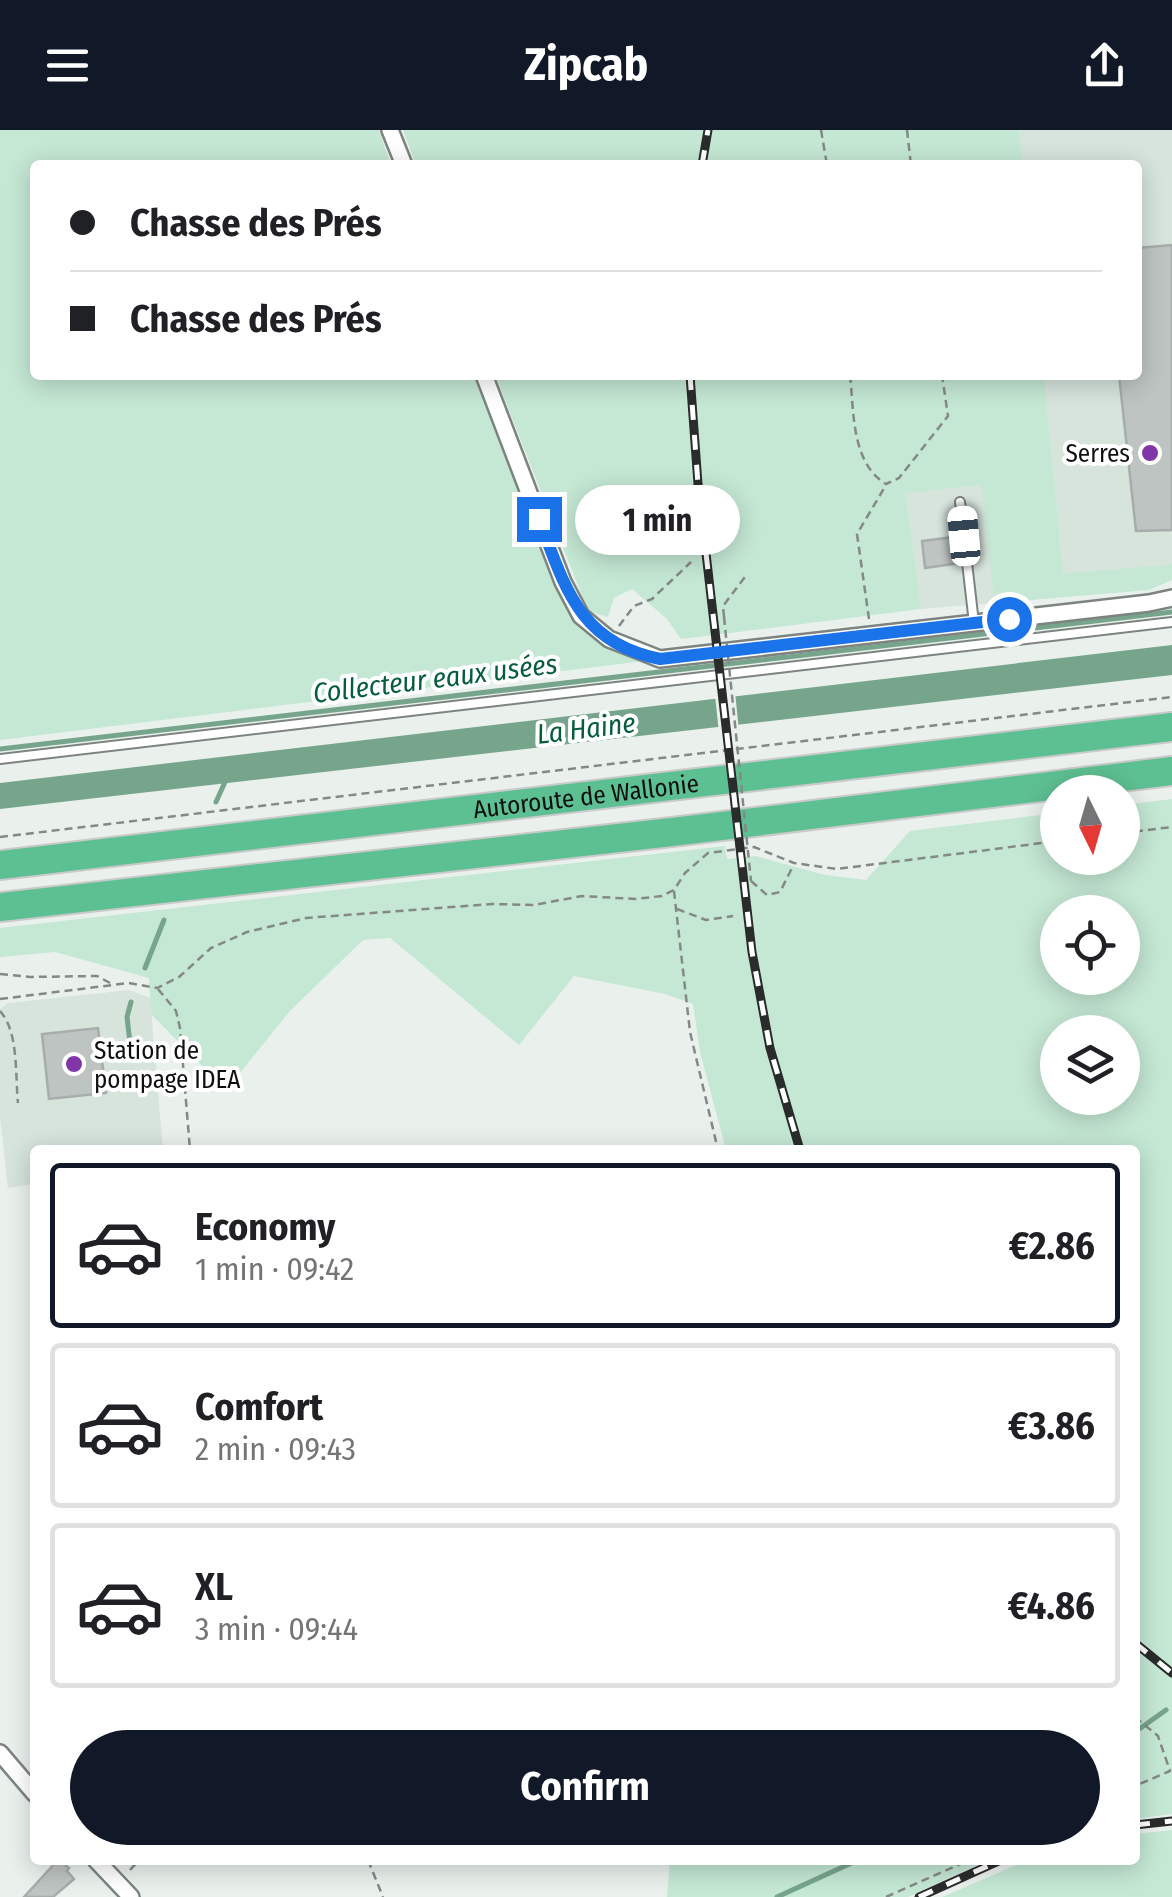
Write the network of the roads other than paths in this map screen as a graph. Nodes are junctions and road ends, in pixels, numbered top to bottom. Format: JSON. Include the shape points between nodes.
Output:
{"nodes":[{"id":1,"x":390,"y":130,"type":"edge"},
{"id":2,"x":402,"y":160,"type":"edge"},
{"id":3,"x":486,"y":380,"type":"edge"},
{"id":4,"x":960,"y":502,"type":"dead end"},
{"id":5,"x":1172,"y":598,"type":"edge"},
{"id":6,"x":1172,"y":622,"type":"edge"},
{"id":7,"x":974,"y":623,"type":"junction"},
{"id":8,"x":1172,"y":727,"type":"edge"},
{"id":9,"x":0,"y":760,"type":"edge"},
{"id":10,"x":1172,"y":770,"type":"edge"},
{"id":11,"x":0,"y":864,"type":"edge"},
{"id":12,"x":0,"y":908,"type":"edge"},
{"id":13,"x":0,"y":1754,"type":"edge"},
{"id":14,"x":30,"y":1788,"type":"edge"},
{"id":15,"x":101,"y":1865,"type":"edge"},
{"id":16,"x":131,"y":1897,"type":"edge"}],
"edges":[{"from":1,"to":2,"type":"street"},
{"from":3,"to":7,"type":"street","via":[[563,582],[581,616],[609,639],[660,659]]},
{"from":4,"to":7,"type":"lane"},
{"from":5,"to":7,"type":"street"},
{"from":6,"to":9,"type":"lane"},
{"from":8,"to":11,"type":"highway","name":"Autoroute de Wallonie"},
{"from":10,"to":12,"type":"highway","name":"Autoroute de Wallonie"},
{"from":13,"to":14,"type":"street"},
{"from":15,"to":16,"type":"street"}]}
